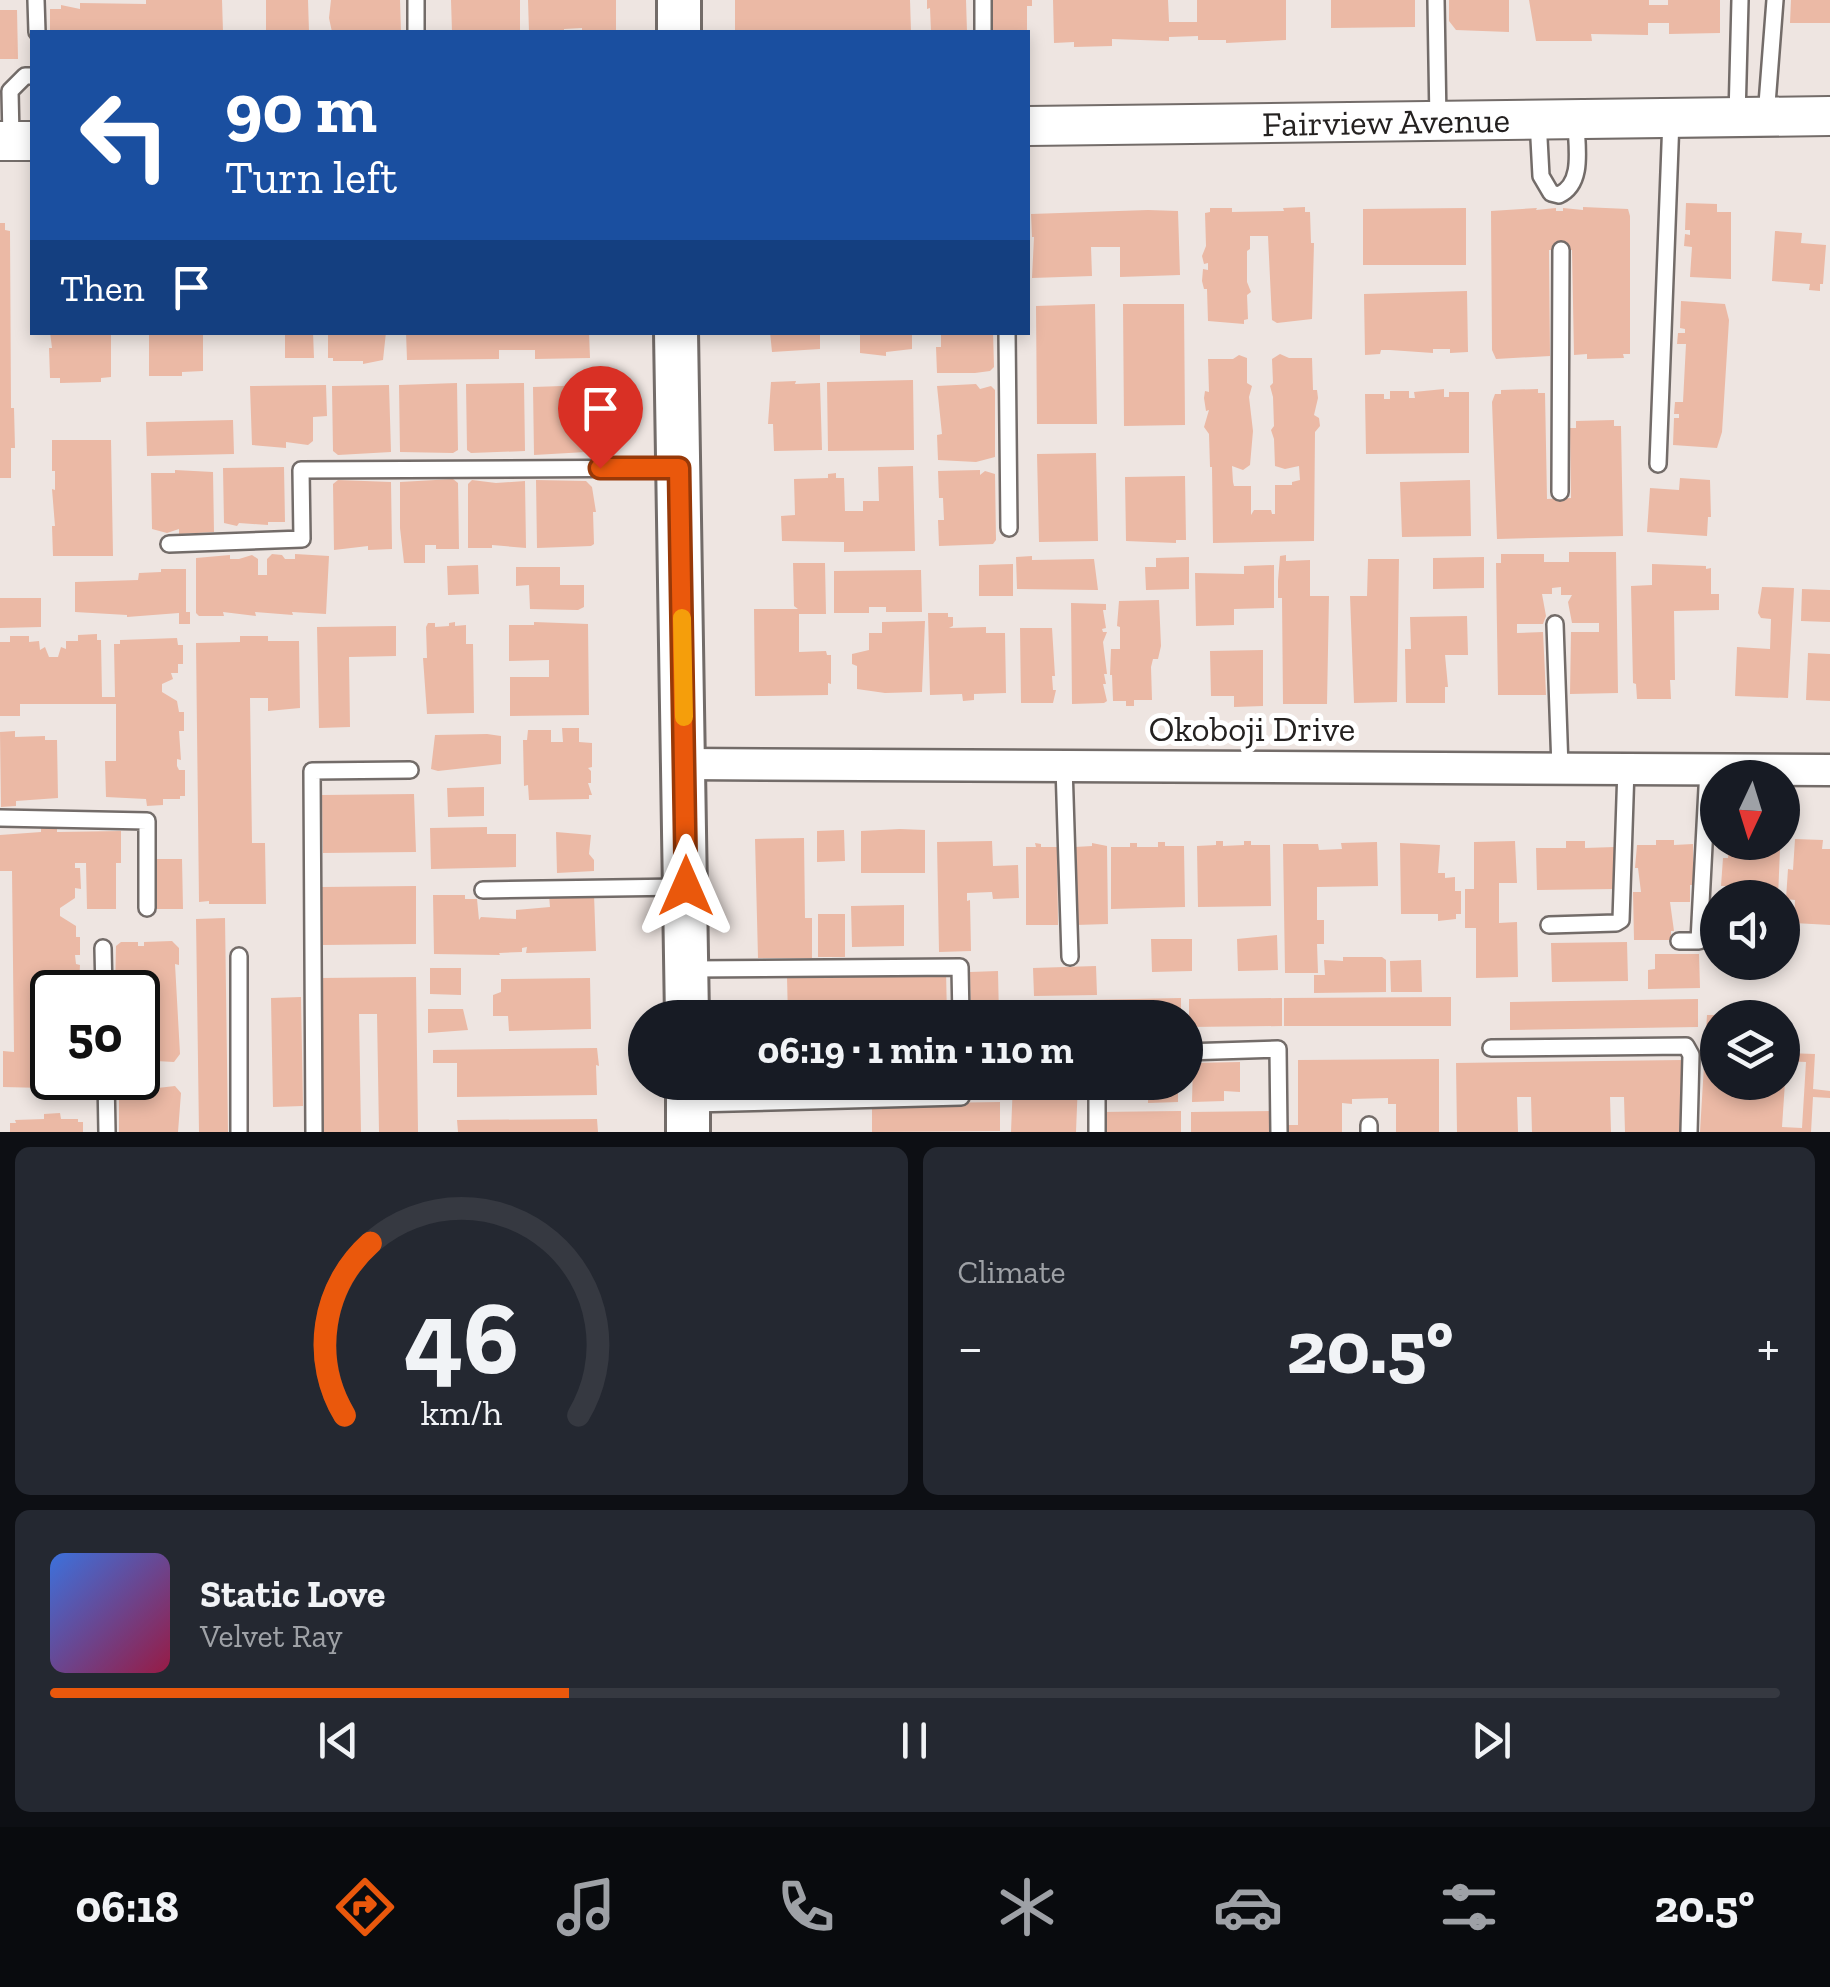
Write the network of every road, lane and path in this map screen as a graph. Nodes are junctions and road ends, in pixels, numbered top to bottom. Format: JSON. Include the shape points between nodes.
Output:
{"nodes":[{"id":1,"x":36,"y":0,"type":"edge"},
{"id":2,"x":416,"y":0,"type":"edge"},
{"id":3,"x":678,"y":0,"type":"edge"},
{"id":4,"x":983,"y":0,"type":"edge"},
{"id":5,"x":1436,"y":0,"type":"edge"},
{"id":6,"x":1740,"y":0,"type":"edge"},
{"id":7,"x":1775,"y":0,"type":"edge"},
{"id":8,"x":37,"y":30,"type":"edge"},
{"id":9,"x":416,"y":30,"type":"edge"},
{"id":10,"x":679,"y":30,"type":"edge"},
{"id":11,"x":984,"y":30,"type":"edge"},
{"id":12,"x":30,"y":76,"type":"edge"},
{"id":13,"x":1830,"y":116,"type":"edge"},
{"id":14,"x":1749,"y":117,"type":"junction"},
{"id":15,"x":1670,"y":119,"type":"junction"},
{"id":16,"x":1538,"y":120,"type":"junction"},
{"id":17,"x":1576,"y":120,"type":"junction"},
{"id":18,"x":1438,"y":122,"type":"junction"},
{"id":19,"x":1030,"y":126,"type":"edge"},
{"id":20,"x":14,"y":141,"type":"edge"},
{"id":21,"x":1561,"y":250,"type":"dead end"},
{"id":22,"x":676,"y":335,"type":"edge"},
{"id":23,"x":1007,"y":335,"type":"edge"},
{"id":24,"x":1658,"y":464,"type":"dead end"},
{"id":25,"x":679,"y":468,"type":"junction"},
{"id":26,"x":1560,"y":492,"type":"dead end"},
{"id":27,"x":1009,"y":528,"type":"dead end"},
{"id":28,"x":169,"y":544,"type":"dead end"},
{"id":29,"x":1555,"y":624,"type":"dead end"},
{"id":30,"x":685,"y":764,"type":"junction"},
{"id":31,"x":1064,"y":766,"type":"junction"},
{"id":32,"x":1560,"y":768,"type":"junction"},
{"id":33,"x":1626,"y":768,"type":"junction"},
{"id":34,"x":1700,"y":769,"type":"edge"},
{"id":35,"x":410,"y":770,"type":"dead end"},
{"id":36,"x":0,"y":818,"type":"edge"},
{"id":37,"x":1703,"y":860,"type":"edge"},
{"id":38,"x":686,"y":886,"type":"junction"},
{"id":39,"x":483,"y":890,"type":"dead end"},
{"id":40,"x":147,"y":908,"type":"dead end"},
{"id":41,"x":1549,"y":925,"type":"dead end"},
{"id":42,"x":1678,"y":942,"type":"dead end"},
{"id":43,"x":103,"y":948,"type":"dead end"},
{"id":44,"x":239,"y":956,"type":"dead end"},
{"id":45,"x":1070,"y":957,"type":"dead end"},
{"id":46,"x":104,"y":970,"type":"edge"},
{"id":47,"x":687,"y":970,"type":"junction"},
{"id":48,"x":687,"y":1000,"type":"edge"},
{"id":49,"x":961,"y":1000,"type":"edge"},
{"id":50,"x":1491,"y":1048,"type":"dead end"},
{"id":51,"x":1203,"y":1051,"type":"edge"},
{"id":52,"x":106,"y":1100,"type":"edge"},
{"id":53,"x":852,"y":1100,"type":"edge"},
{"id":54,"x":1098,"y":1100,"type":"edge"},
{"id":55,"x":688,"y":1106,"type":"edge"},
{"id":56,"x":107,"y":1132,"type":"edge"},
{"id":57,"x":239,"y":1132,"type":"edge"},
{"id":58,"x":314,"y":1132,"type":"edge"},
{"id":59,"x":1097,"y":1132,"type":"edge"},
{"id":60,"x":1279,"y":1132,"type":"edge"},
{"id":61,"x":1689,"y":1132,"type":"edge"}],
"edges":[{"from":1,"to":8,"type":"lane"},
{"from":2,"to":9,"type":"lane"},
{"from":3,"to":10,"type":"main road"},
{"from":4,"to":11,"type":"lane"},
{"from":5,"to":18,"type":"lane"},
{"from":6,"to":14,"type":"lane"},
{"from":7,"to":14,"type":"lane"},
{"from":12,"to":20,"type":"lane","via":[[10,91]]},
{"from":13,"to":14,"type":"street","name":"Fairview Avenue"},
{"from":14,"to":15,"type":"street","name":"Fairview Avenue"},
{"from":15,"to":17,"type":"street","name":"Fairview Avenue"},
{"from":15,"to":24,"type":"lane"},
{"from":16,"to":17,"type":"street","name":"Fairview Avenue"},
{"from":16,"to":17,"type":"lane","via":[[1542,176],[1559,203],[1576,176]]},
{"from":16,"to":18,"type":"street","name":"Fairview Avenue"},
{"from":18,"to":19,"type":"street","name":"Fairview Avenue"},
{"from":21,"to":26,"type":"lane"},
{"from":22,"to":25,"type":"main road"},
{"from":23,"to":27,"type":"lane"},
{"from":25,"to":28,"type":"lane","via":[[301,470],[302,539]]},
{"from":25,"to":30,"type":"main road"},
{"from":29,"to":32,"type":"lane"},
{"from":30,"to":31,"type":"street","name":"Okoboji Drive"},
{"from":30,"to":38,"type":"main road"},
{"from":31,"to":32,"type":"street","name":"Okoboji Drive"},
{"from":31,"to":45,"type":"lane"},
{"from":32,"to":33,"type":"street","name":"Okoboji Drive"},
{"from":33,"to":34,"type":"street","name":"Okoboji Drive"},
{"from":33,"to":41,"type":"lane","via":[[1621,920]]},
{"from":35,"to":58,"type":"lane","via":[[312,771]]},
{"from":36,"to":40,"type":"lane","via":[[147,821]]},
{"from":37,"to":42,"type":"lane","via":[[1699,941]]},
{"from":38,"to":39,"type":"lane"},
{"from":38,"to":47,"type":"main road"},
{"from":43,"to":46,"type":"lane"},
{"from":44,"to":57,"type":"lane"},
{"from":47,"to":48,"type":"main road"},
{"from":47,"to":49,"type":"lane","via":[[960,967]]},
{"from":50,"to":61,"type":"lane","via":[[1686,1046]]},
{"from":51,"to":60,"type":"lane","via":[[1278,1049]]},
{"from":52,"to":56,"type":"lane"},
{"from":53,"to":55,"type":"lane"},
{"from":54,"to":59,"type":"lane"}]}
